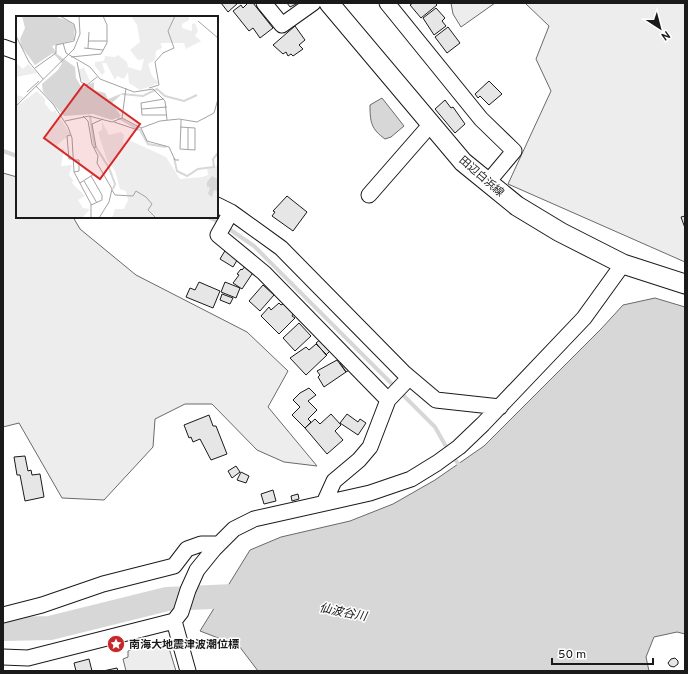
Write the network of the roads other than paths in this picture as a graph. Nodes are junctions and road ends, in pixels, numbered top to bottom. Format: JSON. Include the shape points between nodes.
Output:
{"nodes":[{"id":1,"x":264,"y":3,"type":"edge"},
{"id":2,"x":326,"y":3,"type":"edge"},
{"id":3,"x":387,"y":3,"type":"edge"},
{"id":4,"x":3,"y":47,"type":"edge"},
{"id":5,"x":16,"y":52,"type":"edge"},
{"id":6,"x":431,"y":124,"type":"junction"},
{"id":7,"x":488,"y":182,"type":"junction"},
{"id":8,"x":369,"y":195,"type":"dead end"},
{"id":9,"x":218,"y":207,"type":"edge"},
{"id":10,"x":226,"y":220,"type":"junction"},
{"id":11,"x":623,"y":264,"type":"junction"},
{"id":12,"x":685,"y":284,"type":"edge"},
{"id":13,"x":407,"y":381,"type":"junction"},
{"id":14,"x":390,"y":397,"type":"junction"},
{"id":15,"x":500,"y":407,"type":"junction"},
{"id":16,"x":324,"y":503,"type":"junction"},
{"id":17,"x":216,"y":547,"type":"junction"},
{"id":18,"x":3,"y":615,"type":"edge"},
{"id":19,"x":177,"y":616,"type":"junction"},
{"id":20,"x":3,"y":657,"type":"edge"},
{"id":21,"x":188,"y":671,"type":"edge"}],
"edges":[{"from":1,"to":2,"type":"street","via":[[282,26]]},
{"from":2,"to":6,"type":"main road","name":"田辺白浜線"},
{"from":3,"to":7,"type":"street","via":[[481,119],[514,151]]},
{"from":4,"to":5,"type":"street"},
{"from":6,"to":7,"type":"main road","name":"田辺白浜線","via":[[463,162]]},
{"from":6,"to":8,"type":"street"},
{"from":7,"to":11,"type":"main road","name":"田辺白浜線","via":[[517,206],[560,232]]},
{"from":9,"to":10,"type":"street"},
{"from":10,"to":13,"type":"street","via":[[281,248]]},
{"from":10,"to":14,"type":"street","via":[[218,235],[264,273]]},
{"from":11,"to":12,"type":"main road","name":"田辺白浜線"},
{"from":11,"to":15,"type":"street","via":[[584,318]]},
{"from":13,"to":14,"type":"street"},
{"from":13,"to":15,"type":"street","via":[[436,400]]},
{"from":14,"to":16,"type":"street","via":[[370,447],[334,481]]},
{"from":15,"to":16,"type":"street","via":[[471,436],[437,463],[411,479],[370,493]]},
{"from":16,"to":17,"type":"street","via":[[254,519],[234,529]]},
{"from":17,"to":18,"type":"street","via":[[201,544],[187,549],[174,566],[103,584]]},
{"from":17,"to":19,"type":"street","via":[[197,570]]},
{"from":19,"to":20,"type":"street","via":[[28,658]]},
{"from":19,"to":21,"type":"street"}]}
